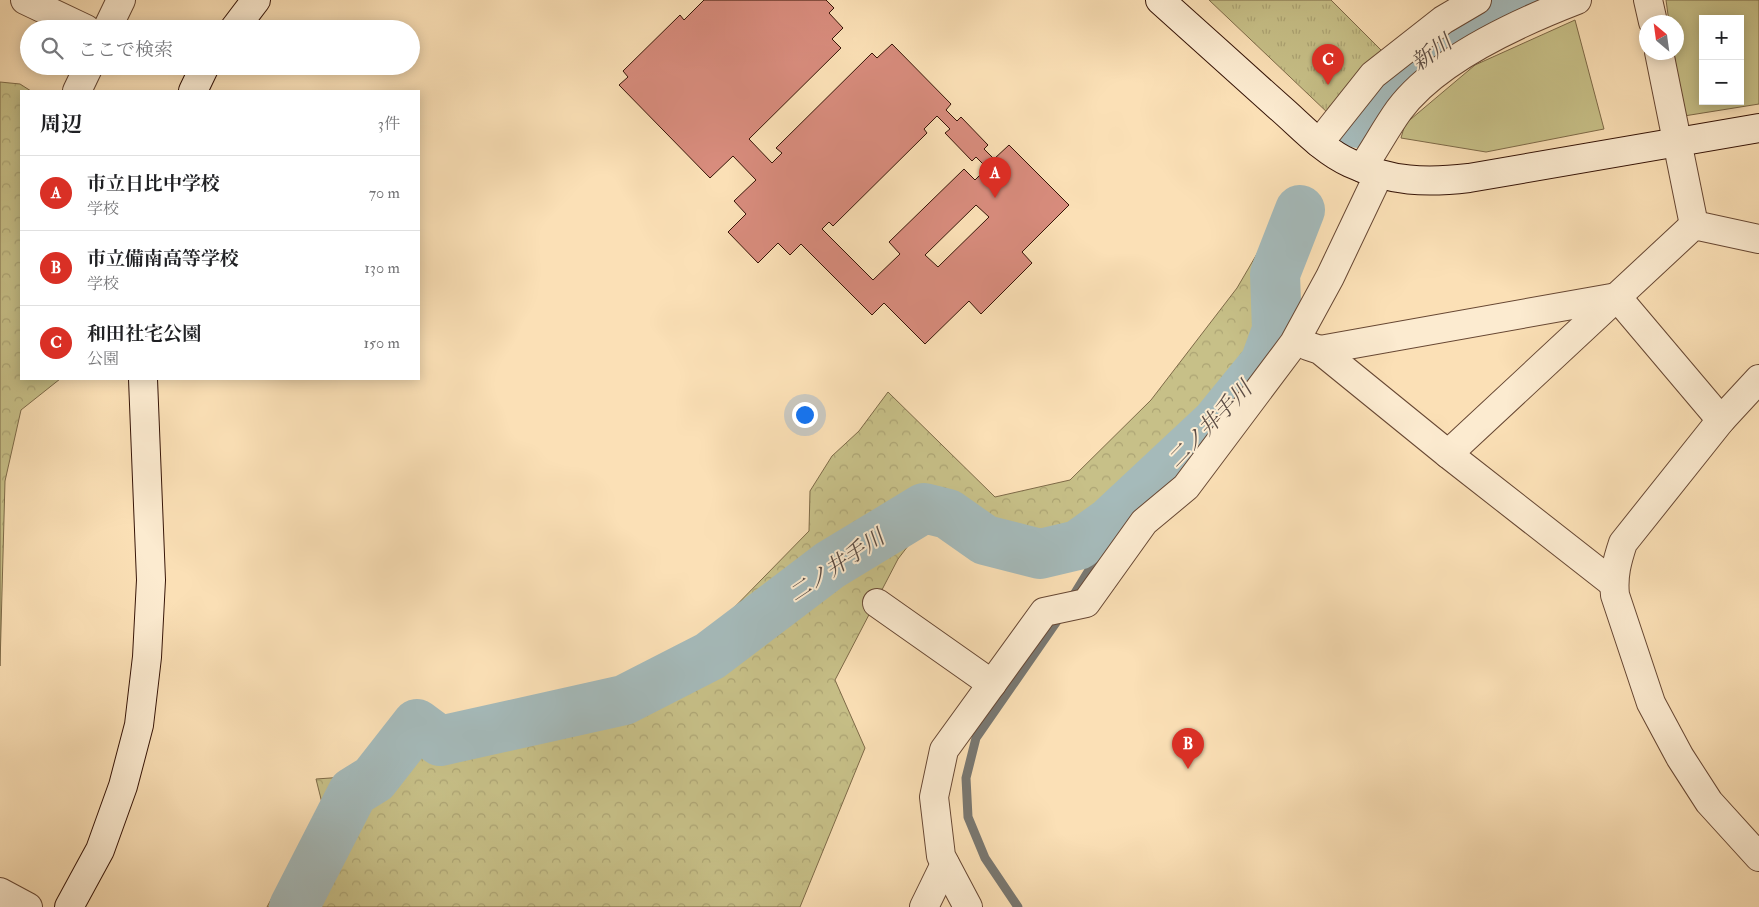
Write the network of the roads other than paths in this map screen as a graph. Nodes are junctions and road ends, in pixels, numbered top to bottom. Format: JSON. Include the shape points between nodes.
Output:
{"nodes":[{"id":1,"x":25,"y":0,"type":"edge"},
{"id":2,"x":121,"y":0,"type":"edge"},
{"id":3,"x":256,"y":0,"type":"edge"},
{"id":4,"x":1160,"y":0,"type":"edge"},
{"id":5,"x":1477,"y":0,"type":"edge"},
{"id":6,"x":1576,"y":0,"type":"edge"},
{"id":7,"x":1648,"y":0,"type":"edge"},
{"id":8,"x":1651,"y":15,"type":"edge"},
{"id":9,"x":67,"y":20,"type":"edge"},
{"id":10,"x":111,"y":20,"type":"edge"},
{"id":11,"x":241,"y":20,"type":"edge"},
{"id":12,"x":1661,"y":60,"type":"edge"},
{"id":13,"x":85,"y":75,"type":"edge"},
{"id":14,"x":201,"y":75,"type":"edge"},
{"id":15,"x":77,"y":90,"type":"edge"},
{"id":16,"x":193,"y":90,"type":"edge"},
{"id":17,"x":1759,"y":128,"type":"edge"},
{"id":18,"x":1319,"y":142,"type":"junction"},
{"id":19,"x":1677,"y":142,"type":"junction"},
{"id":20,"x":1371,"y":171,"type":"junction"},
{"id":21,"x":1694,"y":225,"type":"junction"},
{"id":22,"x":1759,"y":238,"type":"edge"},
{"id":23,"x":1617,"y":297,"type":"junction"},
{"id":24,"x":1294,"y":343,"type":"junction"},
{"id":25,"x":1320,"y":350,"type":"junction"},
{"id":26,"x":1759,"y":379,"type":"edge"},
{"id":27,"x":143,"y":380,"type":"edge"},
{"id":28,"x":1721,"y":420,"type":"junction"},
{"id":29,"x":1448,"y":454,"type":"junction"},
{"id":30,"x":1614,"y":584,"type":"junction"},
{"id":31,"x":877,"y":603,"type":"dead end"},
{"id":32,"x":992,"y":684,"type":"junction"},
{"id":33,"x":1759,"y":857,"type":"edge"},
{"id":34,"x":945,"y":864,"type":"junction"},
{"id":35,"x":0,"y":892,"type":"edge"},
{"id":36,"x":28,"y":907,"type":"edge"},
{"id":37,"x":69,"y":907,"type":"edge"},
{"id":38,"x":924,"y":907,"type":"edge"},
{"id":39,"x":968,"y":907,"type":"edge"}],
"edges":[{"from":1,"to":9,"type":"street"},
{"from":2,"to":10,"type":"street"},
{"from":3,"to":11,"type":"street"},
{"from":4,"to":18,"type":"street"},
{"from":5,"to":18,"type":"street","via":[[1443,20],[1372,75]]},
{"from":6,"to":20,"type":"street","via":[[1512,28],[1431,76],[1400,109]]},
{"from":7,"to":8,"type":"street"},
{"from":12,"to":19,"type":"street"},
{"from":13,"to":15,"type":"street"},
{"from":14,"to":16,"type":"street"},
{"from":17,"to":19,"type":"street"},
{"from":18,"to":20,"type":"street","via":[[1349,163]]},
{"from":19,"to":20,"type":"street","via":[[1444,181],[1404,180]]},
{"from":19,"to":21,"type":"street"},
{"from":20,"to":24,"type":"street","via":[[1330,277]]},
{"from":21,"to":22,"type":"street"},
{"from":21,"to":23,"type":"street"},
{"from":23,"to":25,"type":"street"},
{"from":23,"to":28,"type":"street"},
{"from":23,"to":29,"type":"street"},
{"from":24,"to":25,"type":"street"},
{"from":24,"to":32,"type":"street","via":[[1186,487],[1144,522],[1086,603],[1044,612]]},
{"from":25,"to":29,"type":"street"},
{"from":26,"to":28,"type":"street"},
{"from":27,"to":37,"type":"street","via":[[151,580],[139,726],[123,786],[100,850]]},
{"from":28,"to":30,"type":"street","via":[[1623,543],[1616,563]]},
{"from":29,"to":30,"type":"street"},
{"from":30,"to":33,"type":"street","via":[[1651,704],[1709,802]]},
{"from":31,"to":32,"type":"street"},
{"from":32,"to":34,"type":"street","via":[[944,750],[934,798],[941,856]]},
{"from":34,"to":38,"type":"street"},
{"from":34,"to":39,"type":"street"},
{"from":35,"to":36,"type":"street"}]}
